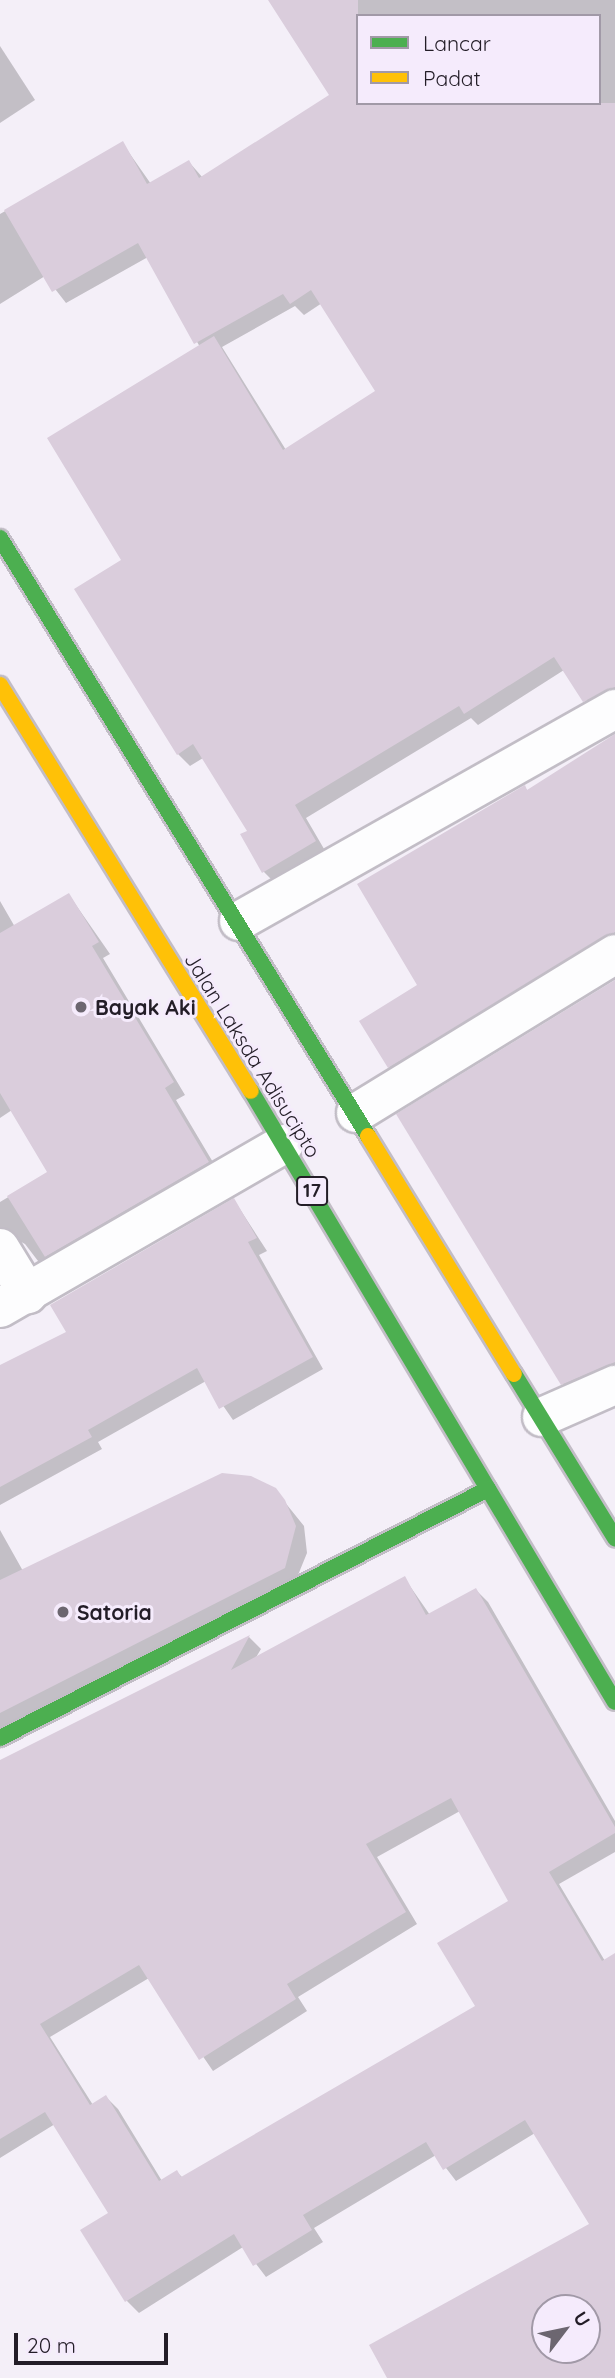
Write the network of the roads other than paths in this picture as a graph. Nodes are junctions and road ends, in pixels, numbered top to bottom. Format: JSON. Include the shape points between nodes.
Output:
{"nodes":[{"id":1,"x":0,"y":538,"type":"edge"},
{"id":2,"x":0,"y":685,"type":"edge"},
{"id":3,"x":615,"y":709,"type":"edge"},
{"id":4,"x":239,"y":921,"type":"junction"},
{"id":5,"x":615,"y":954,"type":"edge"},
{"id":6,"x":356,"y":1113,"type":"junction"},
{"id":7,"x":284,"y":1144,"type":"junction"},
{"id":8,"x":0,"y":1248,"type":"edge"},
{"id":9,"x":14,"y":1301,"type":"edge"},
{"id":10,"x":615,"y":1385,"type":"edge"},
{"id":11,"x":542,"y":1417,"type":"junction"},
{"id":12,"x":488,"y":1489,"type":"junction"},
{"id":13,"x":615,"y":1538,"type":"edge"},
{"id":14,"x":615,"y":1702,"type":"edge"},
{"id":15,"x":0,"y":1738,"type":"edge"}],
"edges":[{"from":1,"to":4,"type":"main road"},
{"from":2,"to":7,"type":"main road","name":"Jalan Laksda Adisucipto","number":"17"},
{"from":3,"to":4,"type":"street"},
{"from":4,"to":6,"type":"main road"},
{"from":5,"to":6,"type":"street"},
{"from":6,"to":11,"type":"main road"},
{"from":7,"to":9,"type":"street"},
{"from":7,"to":12,"type":"main road","name":"Jalan Laksda Adisucipto","number":"17"},
{"from":8,"to":9,"type":"street"},
{"from":10,"to":11,"type":"street"},
{"from":11,"to":13,"type":"main road"},
{"from":12,"to":14,"type":"main road","name":"Jalan Laksda Adisucipto","number":"17"},
{"from":12,"to":15,"type":"main road"}]}
